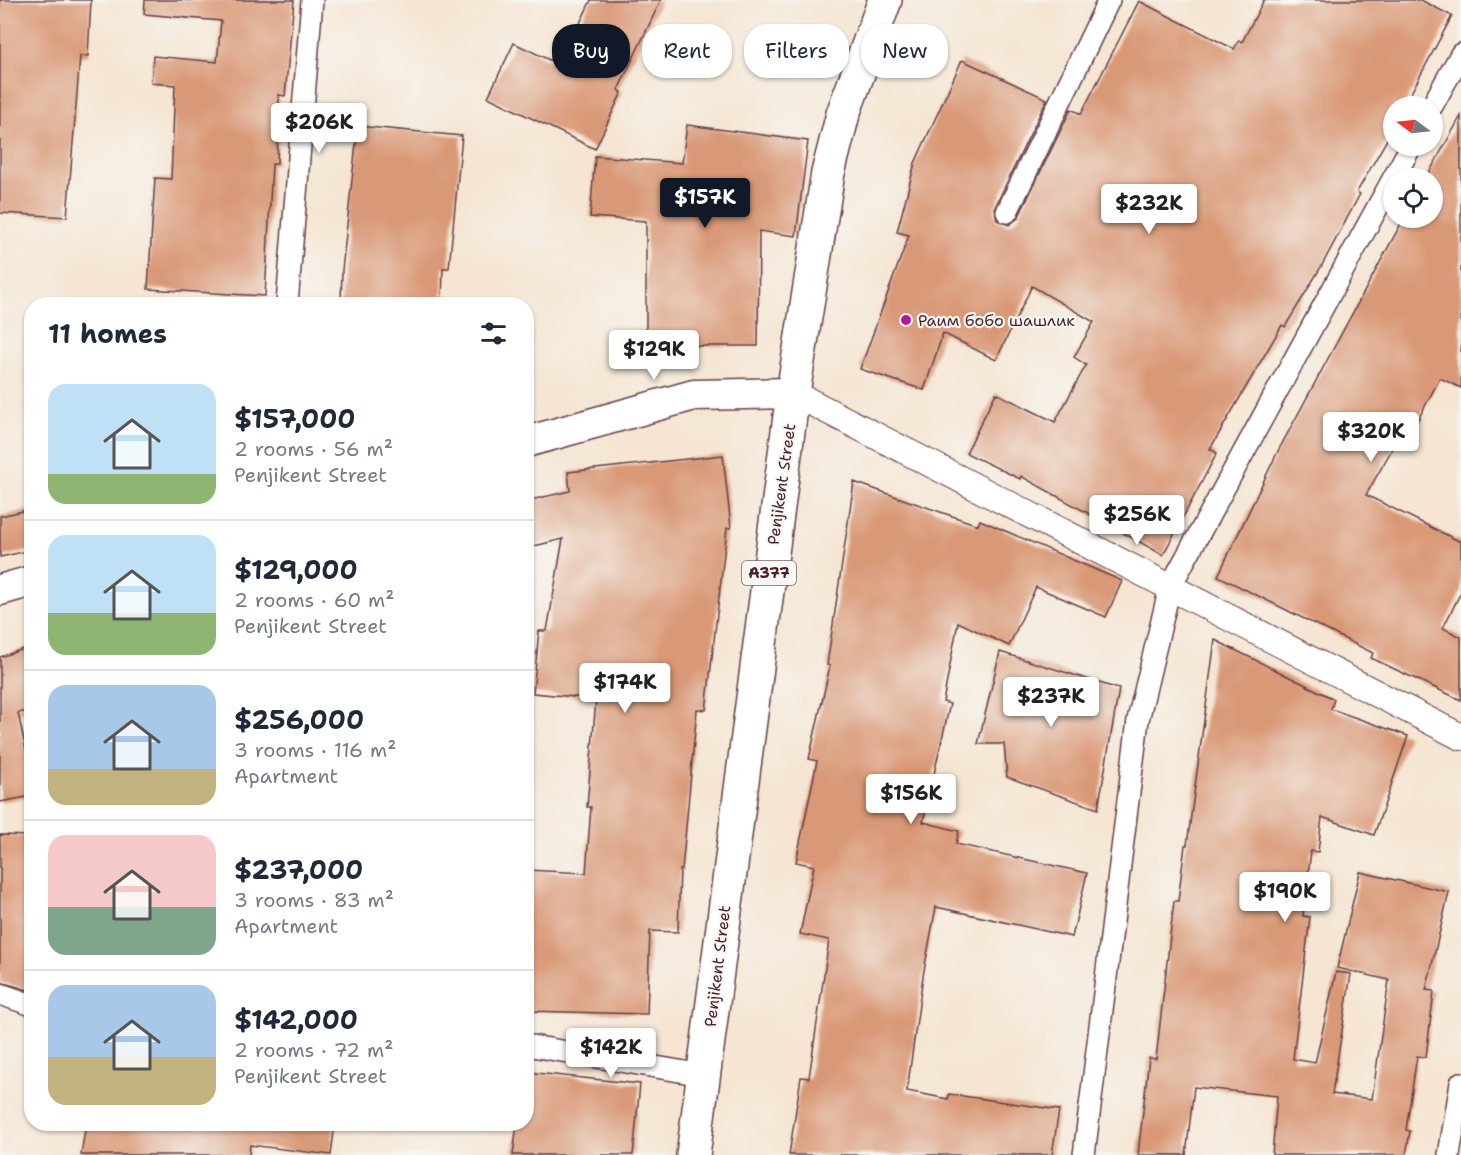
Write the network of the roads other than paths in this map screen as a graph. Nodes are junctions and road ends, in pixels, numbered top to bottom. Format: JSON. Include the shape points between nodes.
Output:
{"nodes":[{"id":1,"x":312,"y":0,"type":"edge"},
{"id":2,"x":324,"y":0,"type":"edge"},
{"id":3,"x":885,"y":0,"type":"edge"},
{"id":4,"x":1109,"y":0,"type":"edge"},
{"id":5,"x":310,"y":26,"type":"junction"},
{"id":6,"x":1461,"y":54,"type":"edge"},
{"id":7,"x":1438,"y":96,"type":"edge"},
{"id":8,"x":1406,"y":156,"type":"edge"},
{"id":9,"x":1006,"y":212,"type":"dead end"},
{"id":10,"x":288,"y":297,"type":"edge"},
{"id":11,"x":793,"y":393,"type":"junction"},
{"id":12,"x":534,"y":440,"type":"edge"},
{"id":13,"x":24,"y":583,"type":"edge"},
{"id":14,"x":1170,"y":587,"type":"junction"},
{"id":15,"x":0,"y":590,"type":"edge"},
{"id":16,"x":1461,"y":737,"type":"edge"},
{"id":17,"x":0,"y":994,"type":"edge"},
{"id":18,"x":24,"y":1002,"type":"edge"},
{"id":19,"x":534,"y":1046,"type":"edge"},
{"id":20,"x":703,"y":1075,"type":"junction"},
{"id":21,"x":1461,"y":1083,"type":"edge"},
{"id":22,"x":693,"y":1155,"type":"edge"},
{"id":23,"x":1084,"y":1155,"type":"edge"},
{"id":24,"x":1449,"y":1155,"type":"edge"}],
"edges":[{"from":1,"to":5,"type":"street"},
{"from":2,"to":5,"type":"street"},
{"from":3,"to":11,"type":"main road","name":"Penjikent Street","number":"A377","via":[[843,114],[828,173]]},
{"from":4,"to":9,"type":"street"},
{"from":5,"to":10,"type":"street"},
{"from":6,"to":7,"type":"street"},
{"from":8,"to":14,"type":"street"},
{"from":11,"to":12,"type":"main road","via":[[694,395]]},
{"from":11,"to":14,"type":"street"},
{"from":11,"to":20,"type":"main road","name":"Penjikent Street","number":"A377"},
{"from":13,"to":15,"type":"main road"},
{"from":14,"to":16,"type":"street"},
{"from":14,"to":23,"type":"street","via":[[1138,720]]},
{"from":17,"to":18,"type":"street"},
{"from":19,"to":20,"type":"street"},
{"from":20,"to":22,"type":"main road","name":"Penjikent Street","number":"A377"},
{"from":21,"to":24,"type":"street"}]}
